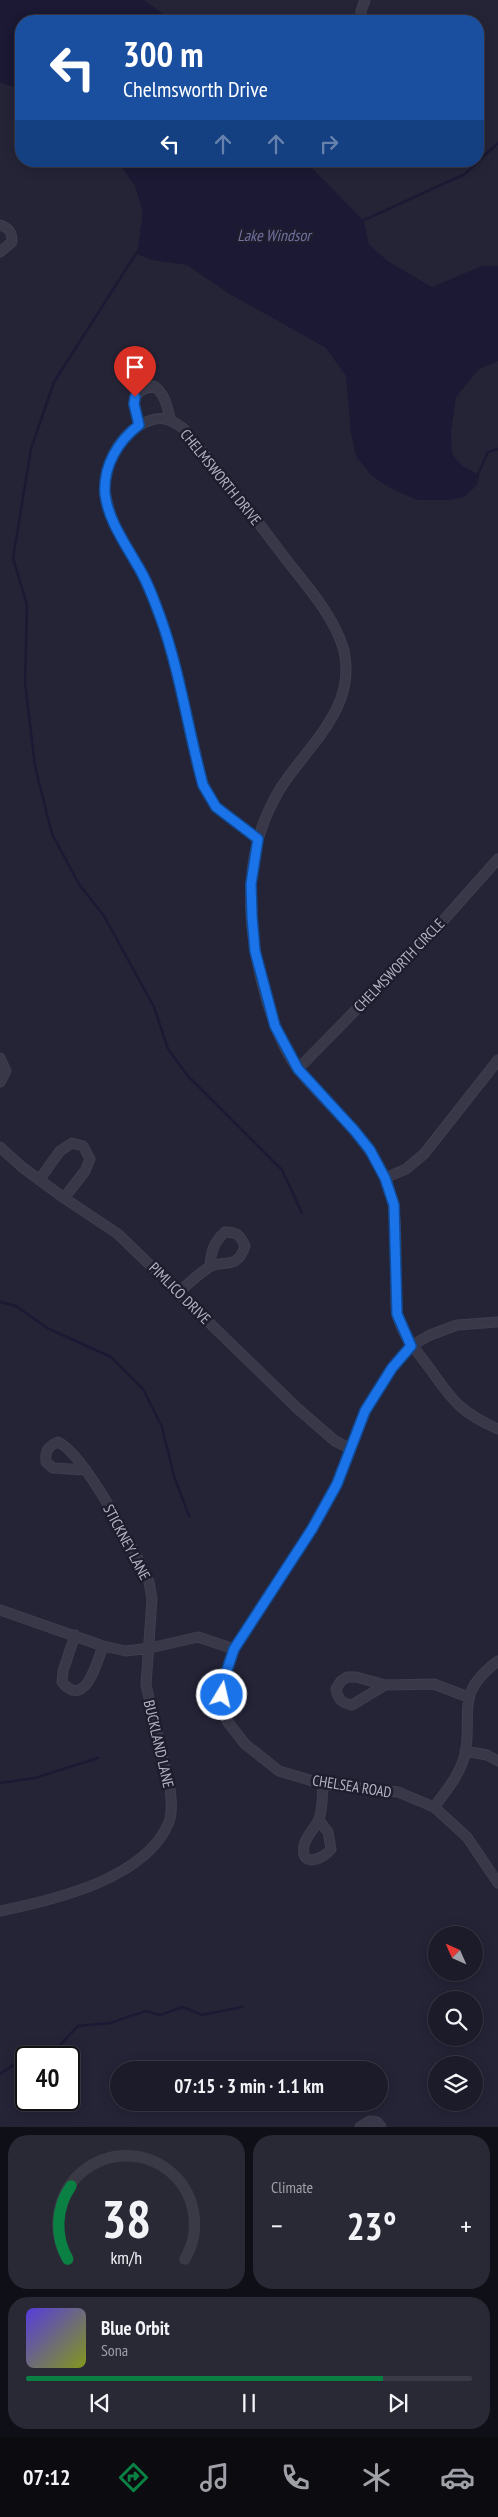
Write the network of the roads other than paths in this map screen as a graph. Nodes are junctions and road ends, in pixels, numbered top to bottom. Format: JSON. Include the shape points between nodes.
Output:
{"nodes":[{"id":1,"x":365,"y":0,"type":"edge"},
{"id":2,"x":361,"y":15,"type":"edge"},
{"id":3,"x":0,"y":225,"type":"edge"},
{"id":4,"x":0,"y":252,"type":"edge"},
{"id":5,"x":170,"y":418,"type":"junction"},
{"id":6,"x":139,"y":425,"type":"junction"},
{"id":7,"x":258,"y":839,"type":"junction"},
{"id":8,"x":498,"y":859,"type":"edge"},
{"id":9,"x":0,"y":1058,"type":"edge"},
{"id":10,"x":498,"y":1060,"type":"edge"},
{"id":11,"x":298,"y":1069,"type":"junction"},
{"id":12,"x":0,"y":1082,"type":"edge"},
{"id":13,"x":0,"y":1147,"type":"edge"},
{"id":14,"x":385,"y":1178,"type":"junction"},
{"id":15,"x":39,"y":1180,"type":"junction"},
{"id":16,"x":64,"y":1198,"type":"junction"},
{"id":17,"x":210,"y":1266,"type":"junction"},
{"id":18,"x":178,"y":1292,"type":"junction"},
{"id":19,"x":498,"y":1322,"type":"edge"},
{"id":20,"x":411,"y":1346,"type":"junction"},
{"id":21,"x":498,"y":1429,"type":"edge"},
{"id":22,"x":351,"y":1449,"type":"junction"},
{"id":23,"x":86,"y":1470,"type":"dead end"},
{"id":24,"x":0,"y":1610,"type":"edge"},
{"id":25,"x":75,"y":1635,"type":"junction"},
{"id":26,"x":103,"y":1646,"type":"junction"},
{"id":27,"x":150,"y":1648,"type":"junction"},
{"id":28,"x":234,"y":1649,"type":"junction"},
{"id":29,"x":498,"y":1661,"type":"edge"},
{"id":30,"x":385,"y":1685,"type":"junction"},
{"id":31,"x":468,"y":1697,"type":"junction"},
{"id":32,"x":466,"y":1751,"type":"junction"},
{"id":33,"x":498,"y":1761,"type":"edge"},
{"id":34,"x":322,"y":1784,"type":"junction"},
{"id":35,"x":434,"y":1807,"type":"junction"},
{"id":36,"x":319,"y":1820,"type":"dead end"},
{"id":37,"x":498,"y":1883,"type":"edge"},
{"id":38,"x":0,"y":1911,"type":"edge"},
{"id":39,"x":360,"y":2127,"type":"edge"},
{"id":40,"x":381,"y":2127,"type":"edge"}],
"edges":[{"from":1,"to":2,"type":"street"},
{"from":3,"to":4,"type":"street","via":[[8,228],[12,242]]},
{"from":5,"to":6,"type":"street","name":"CHELMSWORTH DRIVE","via":[[153,419]]},
{"from":5,"to":6,"type":"street","via":[[164,396],[154,386],[146,387],[135,397]]},
{"from":5,"to":7,"type":"street","name":"CHELMSWORTH DRIVE","via":[[188,433],[313,595],[344,651],[345,676],[340,703],[329,724],[280,790]]},
{"from":6,"to":7,"type":"street","name":"CHELMSWORTH DRIVE","via":[[116,448],[105,495],[117,531],[147,583],[162,621],[203,785],[216,807]]},
{"from":7,"to":11,"type":"street","name":"CHELMSWORTH DRIVE","via":[[251,884],[255,951],[275,1026]]},
{"from":8,"to":11,"type":"street","name":"CHELMSWORTH CIRCLE","via":[[441,923]]},
{"from":9,"to":12,"type":"street","via":[[6,1071]]},
{"from":10,"to":14,"type":"street","via":[[424,1154]]},
{"from":11,"to":14,"type":"street","name":"CHELMSWORTH DRIVE","via":[[370,1150]]},
{"from":13,"to":15,"type":"street","name":"PIMLICO DRIVE"},
{"from":14,"to":20,"type":"street","name":"CHELMSWORTH DRIVE","via":[[394,1205],[397,1314]]},
{"from":15,"to":16,"type":"street","name":"PIMLICO DRIVE"},
{"from":15,"to":16,"type":"street","via":[[60,1151],[72,1144],[83,1146],[90,1159]]},
{"from":16,"to":18,"type":"street","name":"PIMLICO DRIVE","via":[[118,1234]]},
{"from":17,"to":17,"type":"street","via":[[236,1260],[245,1246],[241,1236],[225,1232],[211,1250]]},
{"from":17,"to":18,"type":"street"},
{"from":18,"to":22,"type":"street","name":"PIMLICO DRIVE","via":[[298,1408],[335,1441]]},
{"from":19,"to":20,"type":"street","name":"CHELSEA ROAD","via":[[457,1325]]},
{"from":20,"to":21,"type":"street","name":"CHELMSWORTH DRIVE","via":[[422,1356],[454,1403]]},
{"from":20,"to":22,"type":"street","name":"CHELSEA ROAD","via":[[392,1368],[365,1411]]},
{"from":22,"to":28,"type":"street","name":"CHELSEA ROAD","via":[[337,1484],[312,1529]]},
{"from":23,"to":27,"type":"street","name":"STICKNEY LANE","via":[[149,1582],[152,1599]]},
{"from":24,"to":25,"type":"street"},
{"from":25,"to":26,"type":"street"},
{"from":25,"to":26,"type":"street","via":[[63,1671],[62,1682],[68,1689],[83,1688],[90,1681]]},
{"from":26,"to":27,"type":"street","via":[[126,1651]]},
{"from":27,"to":28,"type":"street","via":[[198,1637]]},
{"from":27,"to":38,"type":"street","name":"BUCKLAND LANE","via":[[146,1685],[170,1788],[169,1821],[151,1846],[111,1879]]},
{"from":28,"to":34,"type":"street","name":"CHELSEA ROAD","via":[[222,1695],[227,1721],[245,1744],[279,1771]]},
{"from":29,"to":31,"type":"street","via":[[484,1672]]},
{"from":30,"to":30,"type":"street","via":[[347,1677],[336,1689],[338,1698],[344,1704],[352,1705]]},
{"from":30,"to":31,"type":"street","via":[[434,1684]]},
{"from":31,"to":32,"type":"street"},
{"from":32,"to":33,"type":"street"},
{"from":32,"to":35,"type":"street","via":[[456,1778]]},
{"from":34,"to":35,"type":"street","name":"CHELSEA ROAD","via":[[398,1792]]},
{"from":34,"to":36,"type":"street"},
{"from":35,"to":37,"type":"street","name":"CHELSEA ROAD","via":[[467,1837]]},
{"from":39,"to":40,"type":"street","via":[[370,2120]]}]}
